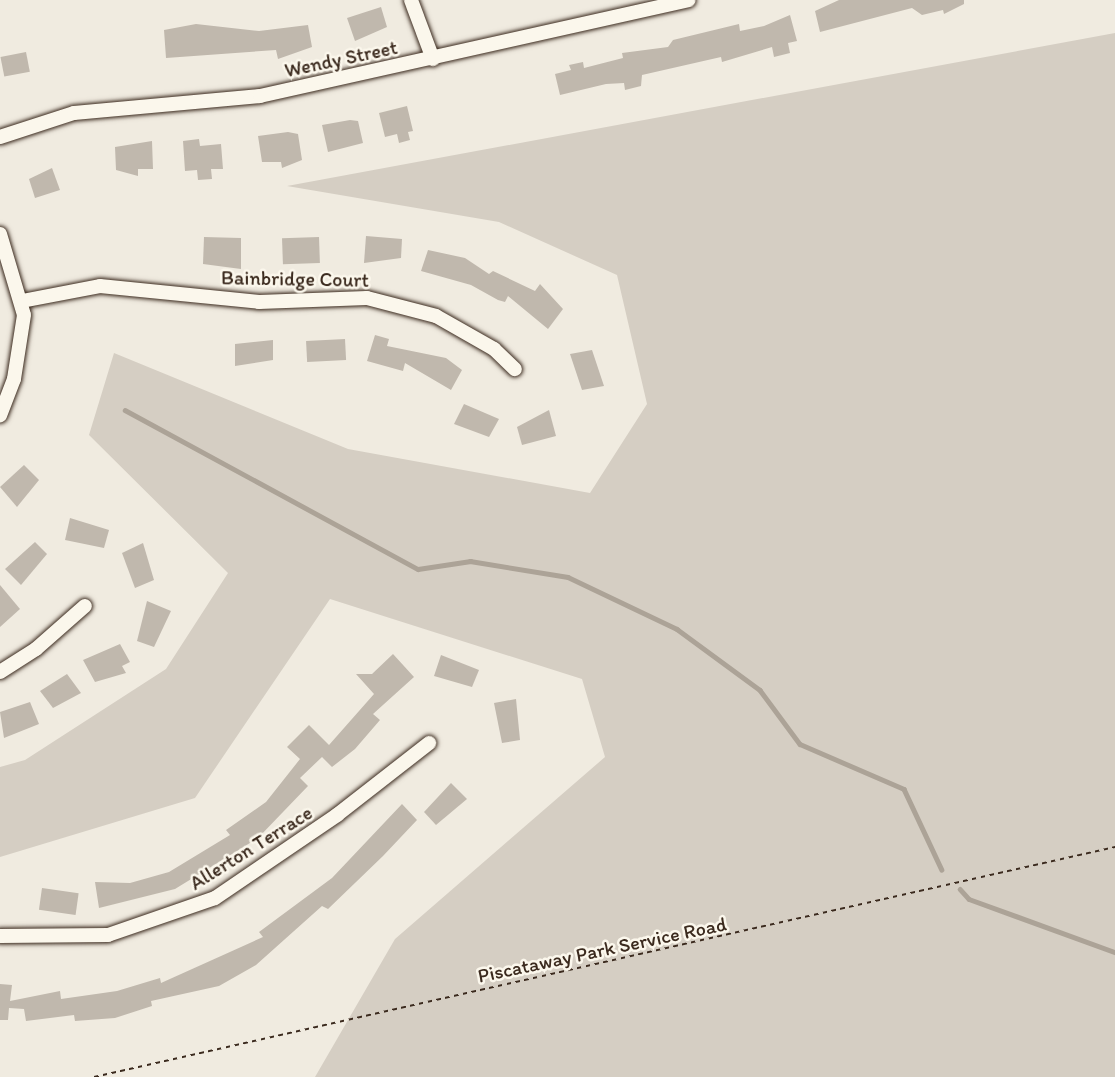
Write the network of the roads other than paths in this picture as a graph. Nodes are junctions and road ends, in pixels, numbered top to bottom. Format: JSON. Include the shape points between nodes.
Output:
{"nodes":[{"id":1,"x":411,"y":0,"type":"edge"},
{"id":2,"x":688,"y":0,"type":"edge"},
{"id":3,"x":433,"y":59,"type":"junction"},
{"id":4,"x":0,"y":137,"type":"edge"},
{"id":5,"x":0,"y":234,"type":"edge"},
{"id":6,"x":22,"y":301,"type":"junction"},
{"id":7,"x":515,"y":369,"type":"dead end"},
{"id":8,"x":0,"y":415,"type":"edge"},
{"id":9,"x":85,"y":606,"type":"dead end"},
{"id":10,"x":0,"y":672,"type":"edge"},
{"id":11,"x":429,"y":742,"type":"dead end"},
{"id":12,"x":0,"y":936,"type":"edge"}],
"edges":[{"from":1,"to":3,"type":"street"},
{"from":2,"to":3,"type":"street","name":"Wendy Street"},
{"from":3,"to":4,"type":"street","name":"Wendy Street","via":[[260,96],[52,117]]},
{"from":5,"to":6,"type":"street"},
{"from":6,"to":7,"type":"street","name":"Bainbridge Court","via":[[100,286],[260,302],[367,298],[436,316],[494,349]]},
{"from":6,"to":8,"type":"street","via":[[14,379]]},
{"from":9,"to":10,"type":"street","via":[[36,649]]},
{"from":11,"to":12,"type":"street","name":"Allerton Terrace","via":[[338,815],[215,898],[108,935]]}]}
